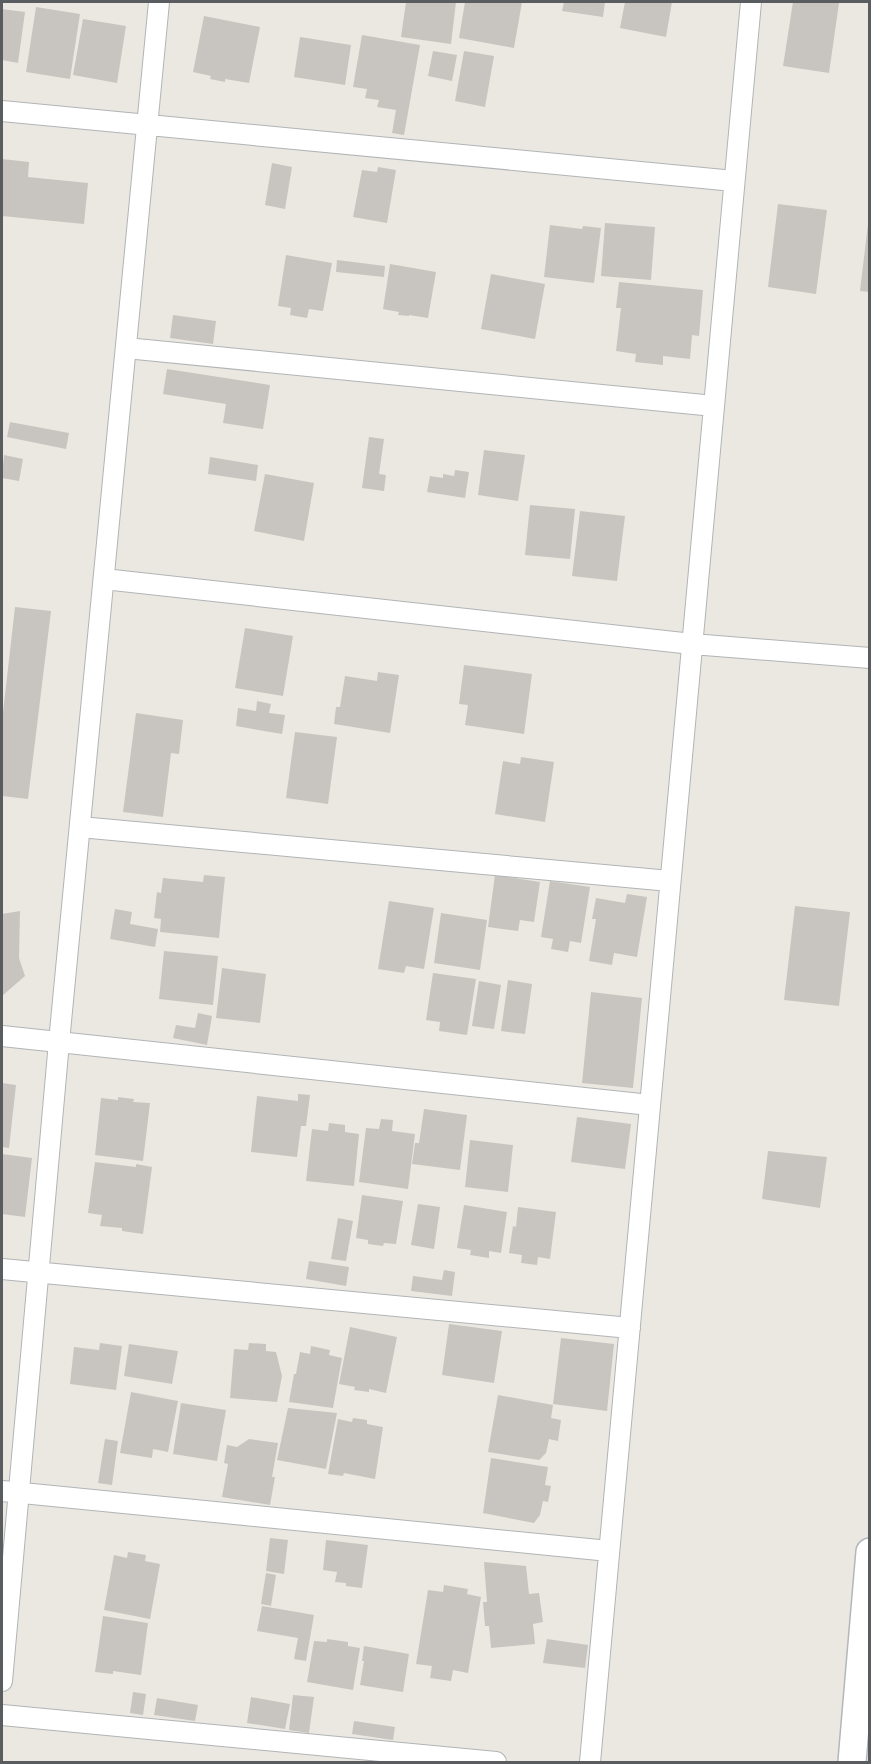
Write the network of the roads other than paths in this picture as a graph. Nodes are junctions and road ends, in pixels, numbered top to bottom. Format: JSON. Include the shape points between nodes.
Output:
{"nodes":[{"id":1,"x":159,"y":2,"type":"edge"},
{"id":2,"x":751,"y":2,"type":"edge"},
{"id":3,"x":2,"y":111,"type":"edge"},
{"id":4,"x":148,"y":124,"type":"junction"},
{"id":5,"x":734,"y":181,"type":"junction"},
{"id":6,"x":126,"y":348,"type":"junction"},
{"id":7,"x":714,"y":406,"type":"junction"},
{"id":8,"x":104,"y":579,"type":"junction"},
{"id":9,"x":692,"y":644,"type":"junction"},
{"id":10,"x":870,"y":658,"type":"edge"},
{"id":11,"x":80,"y":826,"type":"junction"},
{"id":12,"x":670,"y":881,"type":"junction"},
{"id":13,"x":2,"y":1036,"type":"edge"},
{"id":14,"x":59,"y":1042,"type":"junction"},
{"id":15,"x":650,"y":1105,"type":"junction"},
{"id":16,"x":2,"y":1269,"type":"edge"},
{"id":17,"x":39,"y":1272,"type":"junction"},
{"id":18,"x":630,"y":1328,"type":"junction"},
{"id":19,"x":10,"y":1492,"type":"edge"},
{"id":20,"x":609,"y":1551,"type":"junction"},
{"id":21,"x":870,"y":1552,"type":"edge"},
{"id":22,"x":2,"y":1681,"type":"edge"},
{"id":23,"x":2,"y":1715,"type":"edge"},
{"id":24,"x":496,"y":1762,"type":"edge"},
{"id":25,"x":590,"y":1762,"type":"edge"},
{"id":26,"x":852,"y":1762,"type":"edge"}],
"edges":[{"from":1,"to":4,"type":"street"},
{"from":2,"to":5,"type":"street"},
{"from":3,"to":4,"type":"street"},
{"from":4,"to":5,"type":"street"},
{"from":4,"to":6,"type":"street"},
{"from":5,"to":7,"type":"street"},
{"from":6,"to":7,"type":"street"},
{"from":6,"to":8,"type":"street"},
{"from":7,"to":9,"type":"street"},
{"from":8,"to":9,"type":"street"},
{"from":8,"to":11,"type":"street"},
{"from":9,"to":10,"type":"street"},
{"from":9,"to":12,"type":"street"},
{"from":11,"to":12,"type":"street"},
{"from":11,"to":14,"type":"street"},
{"from":12,"to":15,"type":"street"},
{"from":13,"to":14,"type":"street"},
{"from":14,"to":15,"type":"street"},
{"from":14,"to":17,"type":"street"},
{"from":15,"to":18,"type":"street"},
{"from":16,"to":17,"type":"street"},
{"from":17,"to":18,"type":"street"},
{"from":17,"to":19,"type":"street"},
{"from":18,"to":20,"type":"street"},
{"from":19,"to":20,"type":"street"},
{"from":19,"to":22,"type":"street"},
{"from":20,"to":25,"type":"street"},
{"from":21,"to":26,"type":"main road"},
{"from":23,"to":24,"type":"street"}]}
